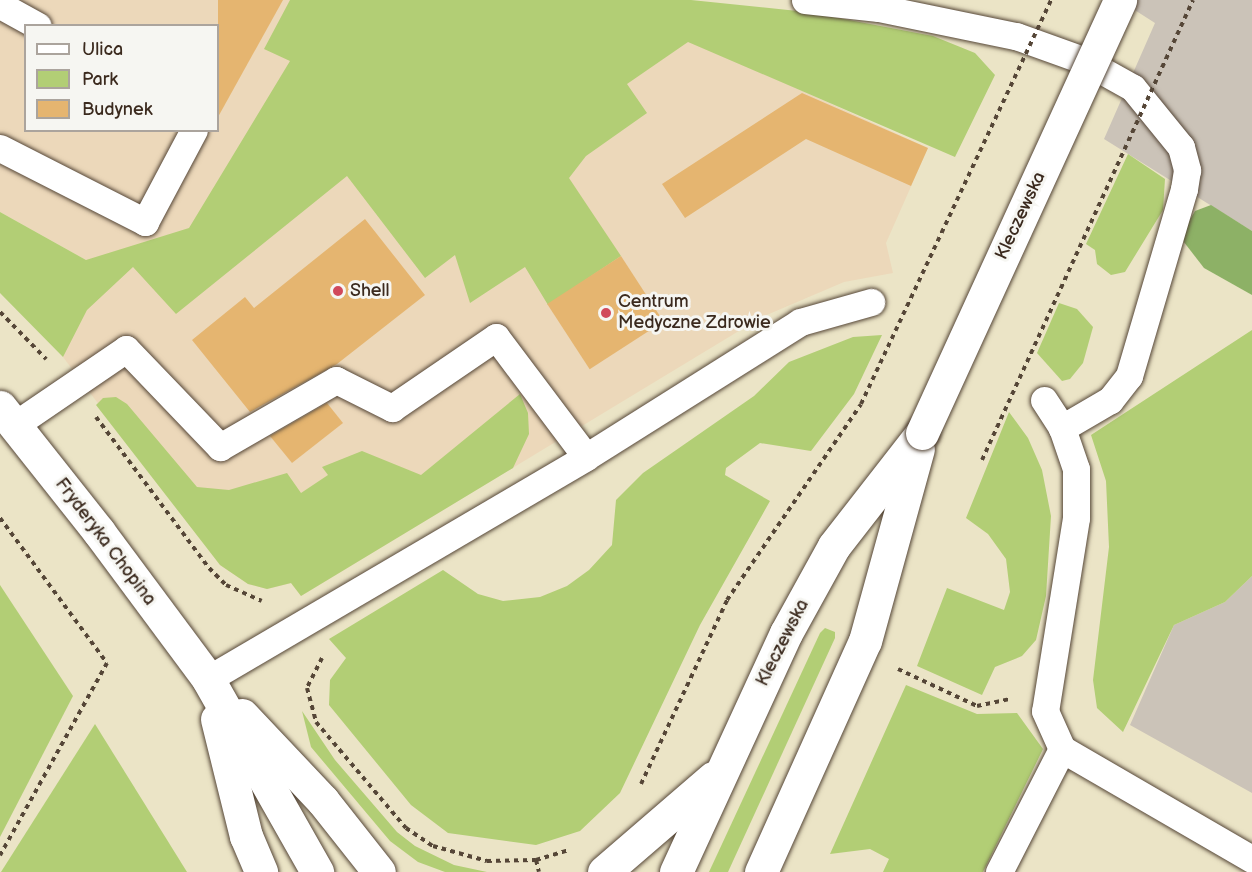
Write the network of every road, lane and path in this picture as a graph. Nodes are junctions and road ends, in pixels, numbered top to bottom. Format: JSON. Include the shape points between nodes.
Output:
{"nodes":[{"id":1,"x":805,"y":0,"type":"edge"},
{"id":2,"x":923,"y":0,"type":"edge"},
{"id":3,"x":1051,"y":0,"type":"edge"},
{"id":4,"x":1120,"y":0,"type":"edge"},
{"id":5,"x":1193,"y":0,"type":"edge"},
{"id":6,"x":0,"y":5,"type":"edge"},
{"id":7,"x":34,"y":24,"type":"edge"},
{"id":8,"x":992,"y":31,"type":"junction"},
{"id":9,"x":193,"y":132,"type":"edge"},
{"id":10,"x":0,"y":148,"type":"edge"},
{"id":11,"x":871,"y":302,"type":"dead end"},
{"id":12,"x":0,"y":312,"type":"edge"},
{"id":13,"x":72,"y":385,"type":"junction"},
{"id":14,"x":1044,"y":400,"type":"dead end"},
{"id":15,"x":8,"y":416,"type":"edge"},
{"id":16,"x":1062,"y":428,"type":"junction"},
{"id":17,"x":922,"y":432,"type":"junction"},
{"id":18,"x":586,"y":457,"type":"junction"},
{"id":19,"x":982,"y":460,"type":"dead end"},
{"id":20,"x":0,"y":518,"type":"edge"},
{"id":21,"x":273,"y":598,"type":"dead end"},
{"id":22,"x":324,"y":655,"type":"dead end"},
{"id":23,"x":898,"y":669,"type":"dead end"},
{"id":24,"x":207,"y":679,"type":"junction"},
{"id":25,"x":977,"y":706,"type":"dead end"},
{"id":26,"x":1062,"y":748,"type":"junction"},
{"id":27,"x":722,"y":771,"type":"junction"},
{"id":28,"x":635,"y":792,"type":"dead end"},
{"id":29,"x":576,"y":846,"type":"dead end"},
{"id":30,"x":0,"y":855,"type":"edge"},
{"id":31,"x":1252,"y":859,"type":"edge"},
{"id":32,"x":536,"y":860,"type":"junction"},
{"id":33,"x":261,"y":872,"type":"edge"},
{"id":34,"x":317,"y":872,"type":"edge"},
{"id":35,"x":379,"y":872,"type":"edge"},
{"id":36,"x":538,"y":872,"type":"edge"},
{"id":37,"x":604,"y":872,"type":"edge"},
{"id":38,"x":676,"y":872,"type":"edge"},
{"id":39,"x":761,"y":872,"type":"edge"},
{"id":40,"x":999,"y":872,"type":"edge"}],
"edges":[{"from":1,"to":8,"type":"lane","via":[[879,8]]},
{"from":2,"to":8,"type":"lane","via":[[942,13]]},
{"from":3,"to":28,"type":"path","bridge":true,"via":[[861,404],[727,600]]},
{"from":4,"to":17,"type":"main road","name":"Kleczewska","bridge":true},
{"from":5,"to":19,"type":"path","bridge":true},
{"from":6,"to":7,"type":"lane"},
{"from":8,"to":16,"type":"lane","via":[[1083,60],[1133,88],[1181,147],[1186,170],[1184,189],[1130,376],[1110,400]]},
{"from":9,"to":10,"type":"lane","via":[[145,222]]},
{"from":11,"to":18,"type":"lane","via":[[800,322]]},
{"from":12,"to":13,"type":"path"},
{"from":13,"to":15,"type":"lane"},
{"from":13,"to":18,"type":"lane","via":[[126,349],[220,447],[336,380],[392,408],[496,337]]},
{"from":13,"to":21,"type":"path","via":[[209,568],[226,585],[247,597],[262,601]]},
{"from":14,"to":16,"type":"lane"},
{"from":15,"to":24,"type":"main road","name":"Fryderyka Chopina"},
{"from":16,"to":26,"type":"lane","via":[[1076,469],[1076,518],[1045,711]]},
{"from":17,"to":27,"type":"main road","name":"Kleczewska","via":[[834,546],[786,633]]},
{"from":17,"to":39,"type":"main road","name":"Kleczewska","via":[[865,641]]},
{"from":18,"to":24,"type":"lane"},
{"from":20,"to":30,"type":"path","via":[[107,663]]},
{"from":22,"to":32,"type":"path","via":[[307,688],[316,722],[406,828],[433,846],[459,856]]},
{"from":23,"to":25,"type":"path"},
{"from":24,"to":33,"type":"main road","via":[[246,836]]},
{"from":24,"to":34,"type":"main road","name":"Fryderyka Chopina"},
{"from":24,"to":35,"type":"main road","name":"Fryderyka Chopina","via":[[323,801]]},
{"from":26,"to":31,"type":"lane"},
{"from":26,"to":40,"type":"lane"},
{"from":27,"to":37,"type":"main road"},
{"from":27,"to":38,"type":"main road","name":"Kleczewska"},
{"from":29,"to":32,"type":"path"},
{"from":32,"to":36,"type":"path"}]}
